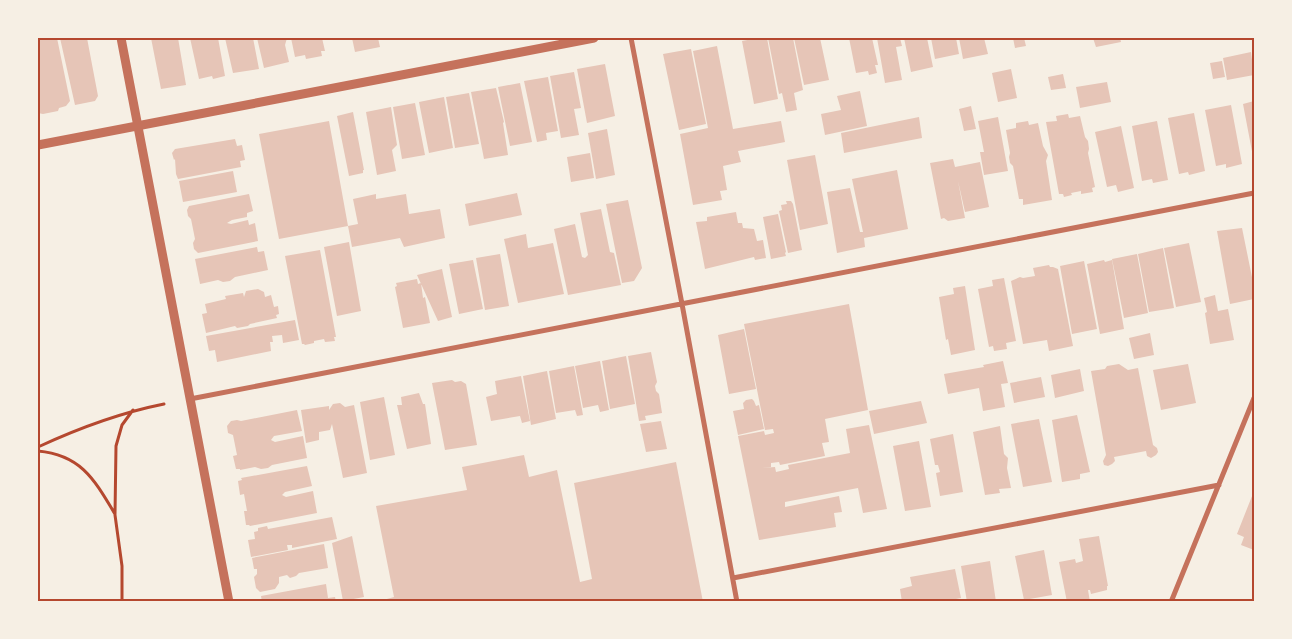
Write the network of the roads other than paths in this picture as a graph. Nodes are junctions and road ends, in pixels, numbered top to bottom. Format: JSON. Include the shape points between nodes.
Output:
{"nodes":[{"id":1,"x":121,"y":38,"type":"edge"},
{"id":2,"x":594,"y":38,"type":"edge"},
{"id":3,"x":631,"y":38,"type":"edge"},
{"id":4,"x":137,"y":126,"type":"junction"},
{"id":5,"x":38,"y":145,"type":"edge"},
{"id":6,"x":1254,"y":193,"type":"edge"},
{"id":7,"x":682,"y":304,"type":"junction"},
{"id":8,"x":1254,"y":398,"type":"edge"},
{"id":9,"x":190,"y":399,"type":"junction"},
{"id":10,"x":1220,"y":485,"type":"junction"},
{"id":11,"x":733,"y":578,"type":"junction"},
{"id":12,"x":229,"y":602,"type":"edge"},
{"id":13,"x":737,"y":602,"type":"edge"},
{"id":14,"x":1171,"y":602,"type":"edge"}],
"edges":[{"from":1,"to":4,"type":"street"},
{"from":2,"to":4,"type":"street"},
{"from":3,"to":7,"type":"street"},
{"from":4,"to":5,"type":"street"},
{"from":4,"to":9,"type":"street"},
{"from":6,"to":7,"type":"street"},
{"from":7,"to":9,"type":"street"},
{"from":7,"to":11,"type":"street"},
{"from":8,"to":10,"type":"street"},
{"from":9,"to":12,"type":"street"},
{"from":10,"to":11,"type":"street"},
{"from":10,"to":14,"type":"street"},
{"from":11,"to":13,"type":"street"}]}
